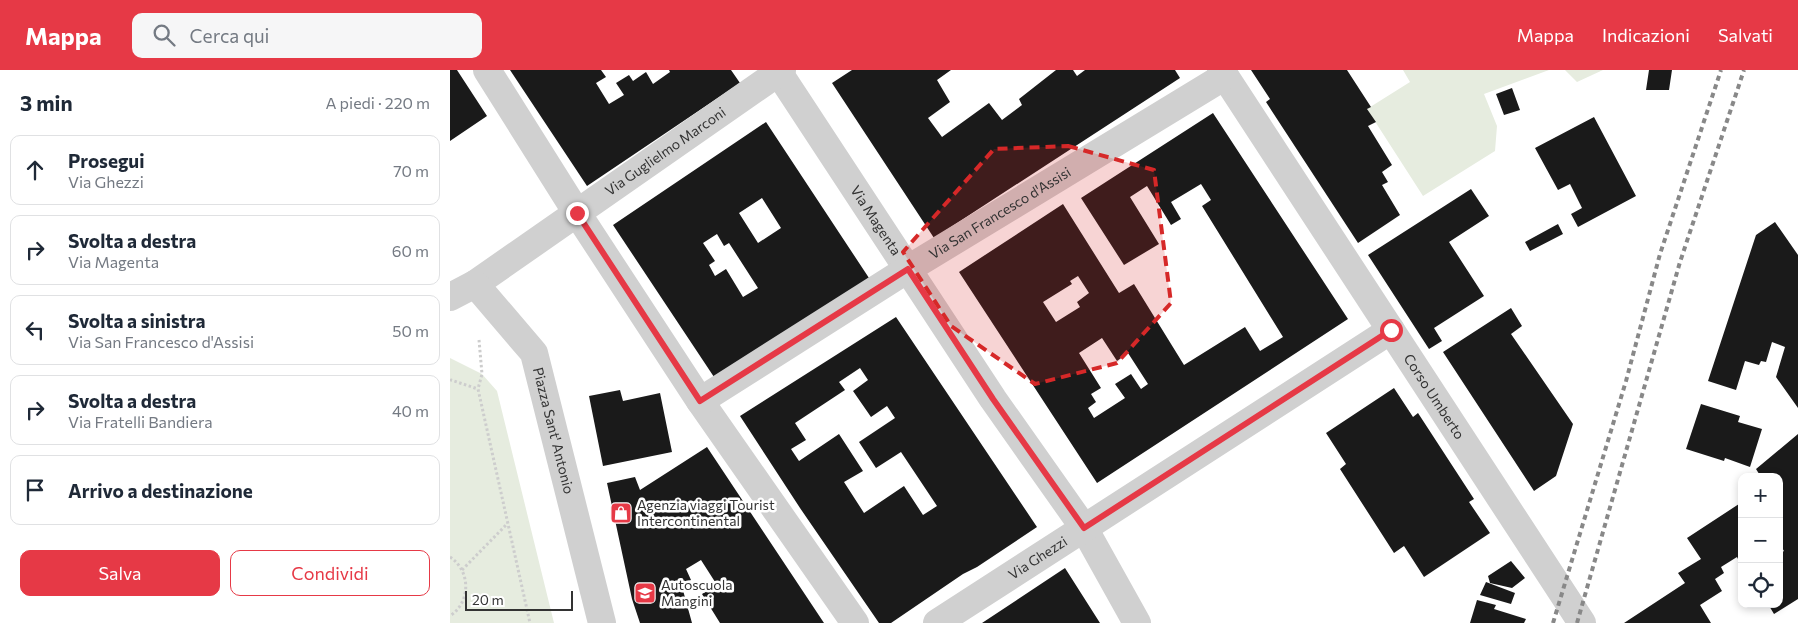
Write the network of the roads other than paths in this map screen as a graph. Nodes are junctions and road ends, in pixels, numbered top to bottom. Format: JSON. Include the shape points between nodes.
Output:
{"nodes":[{"id":1,"x":487,"y":70,"type":"edge"},
{"id":2,"x":779,"y":71,"type":"edge"},
{"id":3,"x":1223,"y":73,"type":"edge"},
{"id":4,"x":577,"y":213,"type":"junction"},
{"id":5,"x":908,"y":269,"type":"junction"},
{"id":6,"x":474,"y":284,"type":"junction"},
{"id":7,"x":450,"y":297,"type":"edge"},
{"id":8,"x":1391,"y":330,"type":"junction"},
{"id":9,"x":700,"y":401,"type":"junction"},
{"id":10,"x":1084,"y":528,"type":"junction"},
{"id":11,"x":602,"y":623,"type":"edge"},
{"id":12,"x":855,"y":623,"type":"edge"},
{"id":13,"x":937,"y":623,"type":"edge"},
{"id":14,"x":1137,"y":623,"type":"edge"},
{"id":15,"x":1582,"y":623,"type":"edge"}],
"edges":[{"from":1,"to":4,"type":"street"},
{"from":2,"to":4,"type":"street","name":"Via Guglielmo Marconi"},
{"from":2,"to":5,"type":"street","name":"Via Magenta"},
{"from":3,"to":5,"type":"street","name":"Via San Francesco d'Assisi"},
{"from":3,"to":8,"type":"street","name":"Corso Umberto"},
{"from":4,"to":6,"type":"street","name":"Via Guglielmo Marconi"},
{"from":4,"to":9,"type":"street"},
{"from":5,"to":9,"type":"street","name":"Via San Francesco d'Assisi"},
{"from":5,"to":10,"type":"street","name":"Via Magenta","via":[[993,399]]},
{"from":6,"to":7,"type":"street"},
{"from":6,"to":11,"type":"street","name":"Piazza Sant' Antonio","via":[[534,353]]},
{"from":8,"to":10,"type":"street","name":"Via Ghezzi"},
{"from":8,"to":15,"type":"street","name":"Corso Umberto"},
{"from":9,"to":12,"type":"street"},
{"from":10,"to":13,"type":"street","name":"Via Ghezzi"},
{"from":10,"to":14,"type":"street","name":"Via Magenta"}]}
